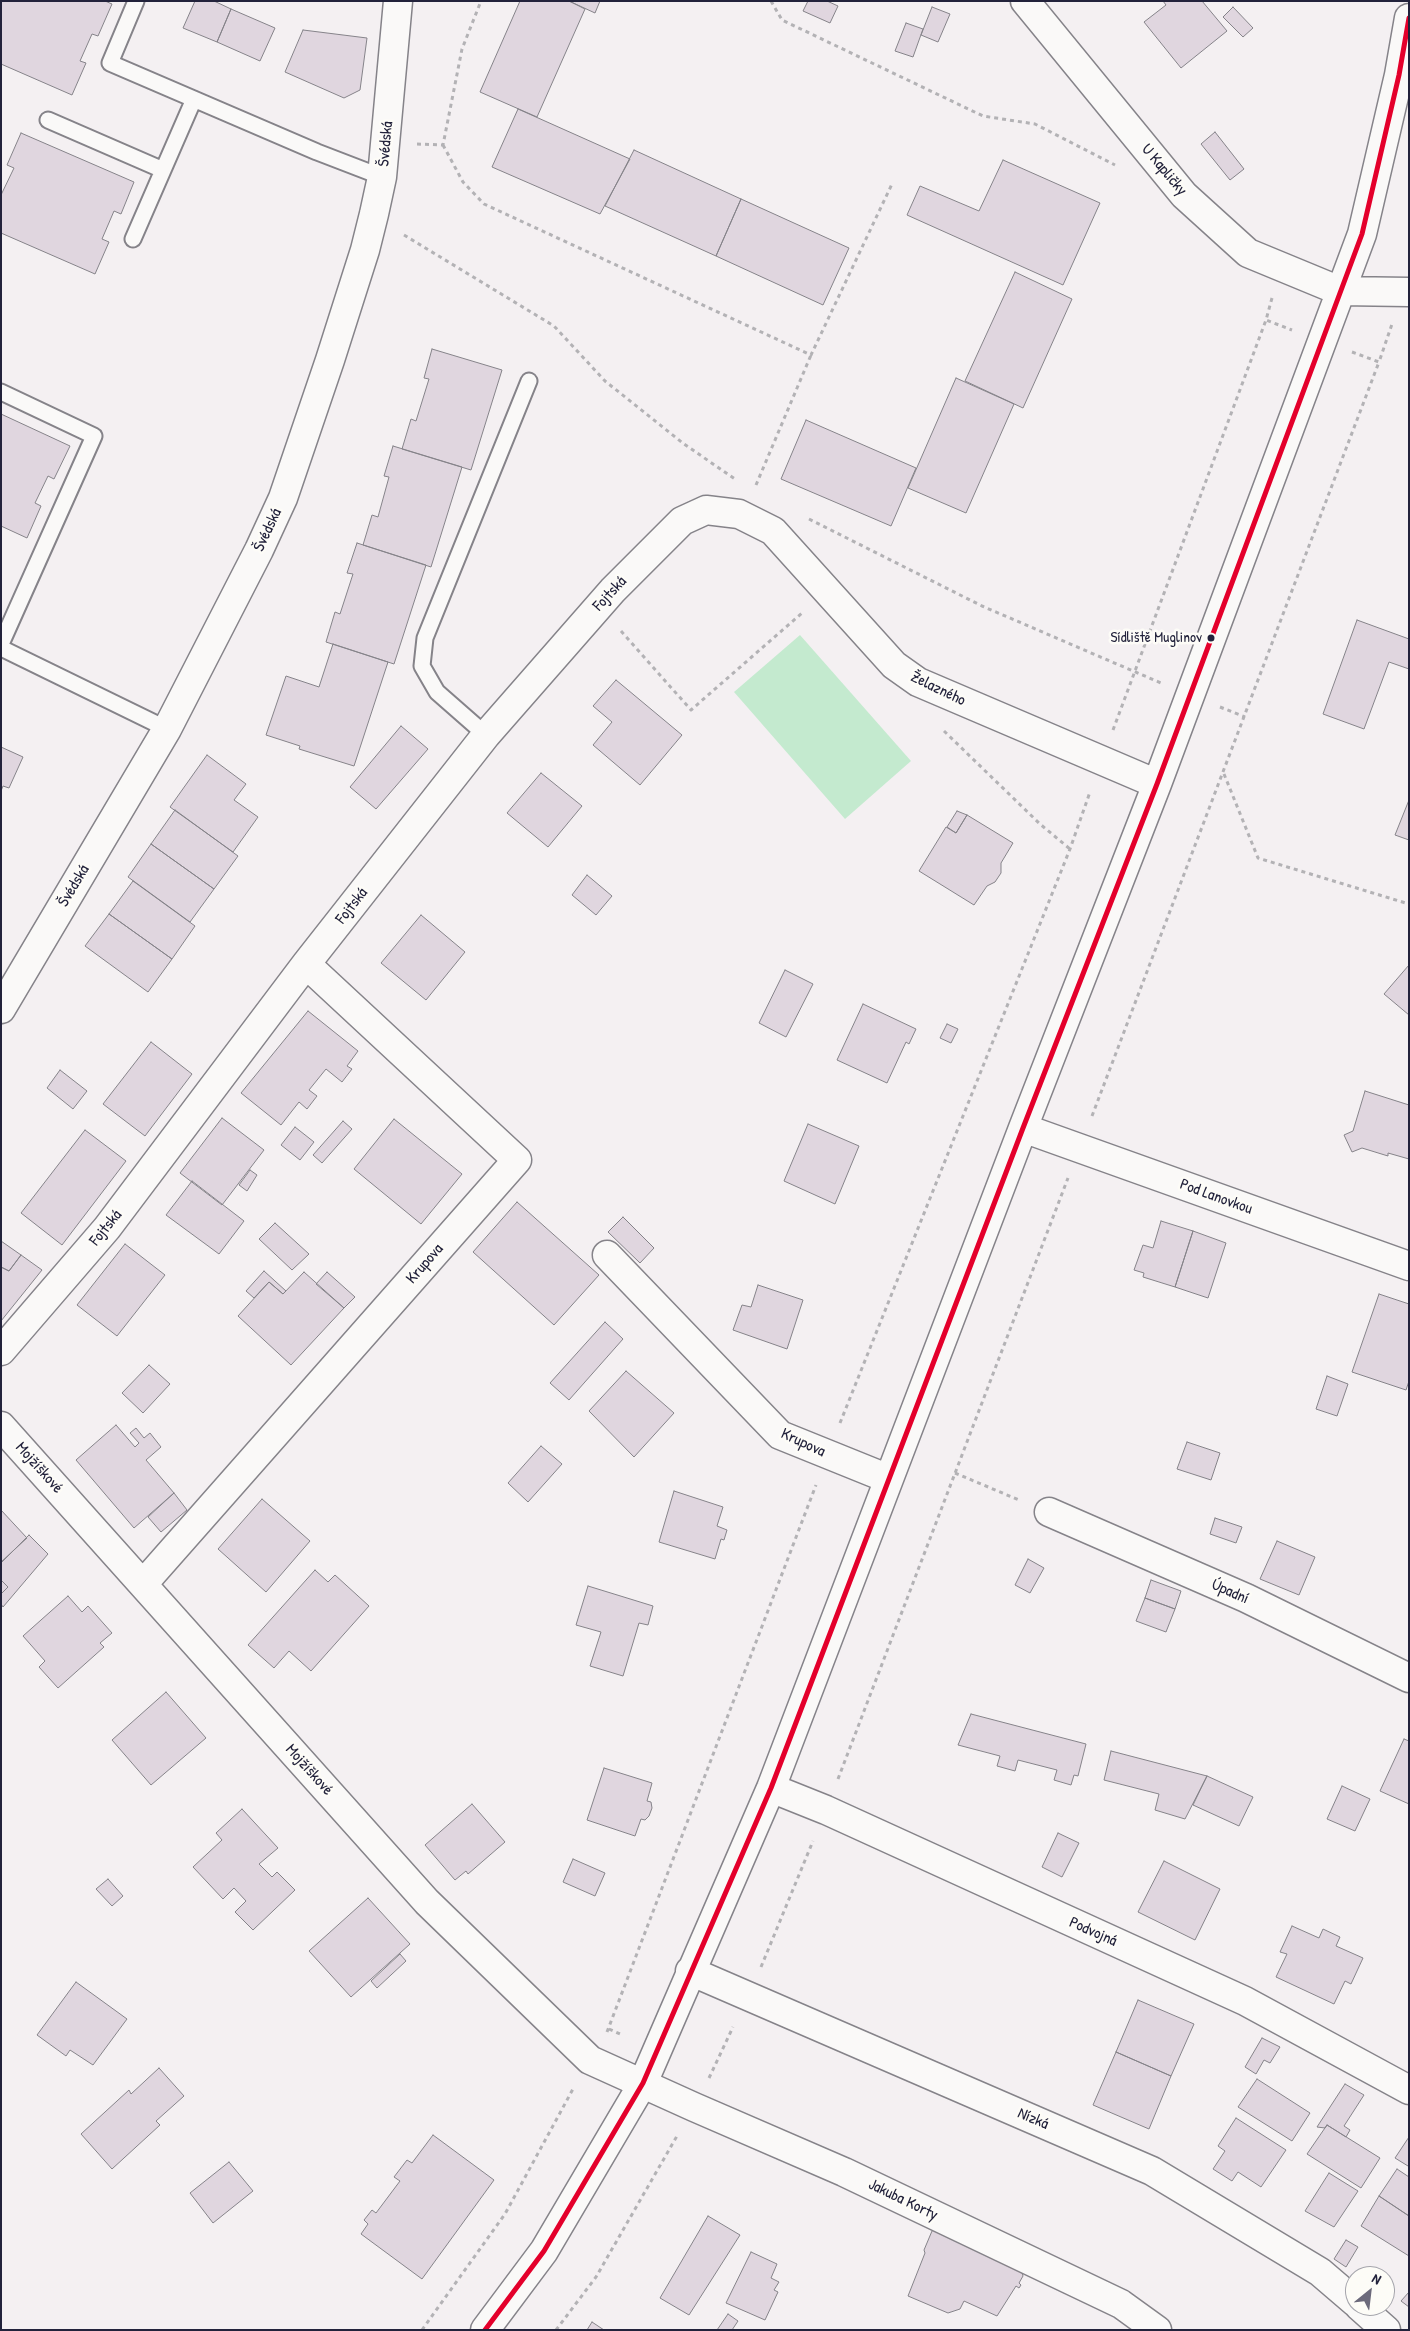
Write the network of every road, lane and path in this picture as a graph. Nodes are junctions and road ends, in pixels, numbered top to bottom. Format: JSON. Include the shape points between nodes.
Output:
{"nodes":[{"id":1,"x":136,"y":1,"type":"edge"},
{"id":2,"x":398,"y":1,"type":"edge"},
{"id":3,"x":481,"y":1,"type":"edge"},
{"id":4,"x":771,"y":1,"type":"edge"},
{"id":5,"x":1025,"y":1,"type":"edge"},
{"id":6,"x":1409,"y":18,"type":"edge"},
{"id":7,"x":194,"y":99,"type":"junction"},
{"id":8,"x":48,"y":120,"type":"dead end"},
{"id":9,"x":443,"y":145,"type":"junction"},
{"id":10,"x":1120,"y":167,"type":"dead end"},
{"id":11,"x":163,"y":170,"type":"junction"},
{"id":12,"x":382,"y":177,"type":"junction"},
{"id":13,"x":892,"y":184,"type":"dead end"},
{"id":14,"x":374,"y":214,"type":"junction"},
{"id":15,"x":133,"y":239,"type":"dead end"},
{"id":16,"x":1340,"y":291,"type":"junction"},
{"id":17,"x":1409,"y":292,"type":"edge"},
{"id":18,"x":1266,"y":320,"type":"dead end"},
{"id":19,"x":811,"y":355,"type":"junction"},
{"id":20,"x":1379,"y":362,"type":"dead end"},
{"id":21,"x":529,"y":382,"type":"dead end"},
{"id":22,"x":1,"y":392,"type":"edge"},
{"id":23,"x":738,"y":480,"type":"dead end"},
{"id":24,"x":753,"y":491,"type":"dead end"},
{"id":25,"x":739,"y":514,"type":"joint"},
{"id":26,"x":806,"y":517,"type":"dead end"},
{"id":27,"x":806,"y":609,"type":"dead end"},
{"id":28,"x":619,"y":628,"type":"dead end"},
{"id":29,"x":1,"y":644,"type":"edge"},
{"id":30,"x":1,"y":648,"type":"edge"},
{"id":31,"x":1135,"y":672,"type":"junction"},
{"id":32,"x":167,"y":730,"type":"junction"},
{"id":33,"x":944,"y":730,"type":"dead end"},
{"id":34,"x":486,"y":735,"type":"junction"},
{"id":35,"x":1102,"y":760,"type":"junction"},
{"id":36,"x":1224,"y":773,"type":"junction"},
{"id":37,"x":1157,"y":784,"type":"junction"},
{"id":38,"x":1070,"y":849,"type":"junction"},
{"id":39,"x":1409,"y":904,"type":"edge"},
{"id":40,"x":306,"y":964,"type":"junction"},
{"id":41,"x":1,"y":1009,"type":"edge"},
{"id":42,"x":1022,"y":1128,"type":"junction"},
{"id":43,"x":1080,"y":1148,"type":"junction"},
{"id":44,"x":607,"y":1255,"type":"dead end"},
{"id":45,"x":1409,"y":1266,"type":"edge"},
{"id":46,"x":1,"y":1351,"type":"edge"},
{"id":47,"x":1,"y":1426,"type":"edge"},
{"id":48,"x":828,"y":1454,"type":"junction"},
{"id":49,"x":955,"y":1473,"type":"junction"},
{"id":50,"x":889,"y":1479,"type":"junction"},
{"id":51,"x":1049,"y":1512,"type":"joint"},
{"id":52,"x":143,"y":1584,"type":"junction"},
{"id":53,"x":1409,"y":1678,"type":"edge"},
{"id":54,"x":771,"y":1788,"type":"junction"},
{"id":55,"x":826,"y":1810,"type":"junction"},
{"id":56,"x":690,"y":1971,"type":"junction"},
{"id":57,"x":748,"y":1996,"type":"junction"},
{"id":58,"x":590,"y":2060,"type":"junction"},
{"id":59,"x":642,"y":2083,"type":"junction"},
{"id":60,"x":1409,"y":2090,"type":"edge"},
{"id":61,"x":694,"y":2107,"type":"junction"},
{"id":62,"x":1345,"y":2293,"type":"edge"},
{"id":63,"x":1370,"y":2316,"type":"edge"},
{"id":64,"x":422,"y":2330,"type":"edge"},
{"id":65,"x":485,"y":2330,"type":"edge"},
{"id":66,"x":556,"y":2330,"type":"edge"},
{"id":67,"x":1157,"y":2330,"type":"edge"},
{"id":68,"x":1386,"y":2330,"type":"edge"}],
"edges":[{"from":1,"to":7,"type":"lane","via":[[110,63]]},
{"from":2,"to":12,"type":"street","name":"Švédská"},
{"from":3,"to":9,"type":"path","via":[[462,49]]},
{"from":4,"to":10,"type":"path","via":[[782,20],[966,108],[983,116],[1035,124]]},
{"from":5,"to":16,"type":"street","name":"U Kapličky","via":[[1184,195],[1248,253]]},
{"from":6,"to":16,"type":"street","via":[[1362,234]]},
{"from":7,"to":11,"type":"lane"},
{"from":7,"to":12,"type":"lane"},
{"from":8,"to":11,"type":"lane"},
{"from":9,"to":12,"type":"path","via":[[410,143]]},
{"from":9,"to":19,"type":"path","via":[[462,182],[484,204]]},
{"from":11,"to":15,"type":"lane"},
{"from":12,"to":14,"type":"street","name":"Švédská"},
{"from":13,"to":19,"type":"path"},
{"from":14,"to":23,"type":"path","via":[[414,242],[554,326],[605,381],[684,444]]},
{"from":14,"to":32,"type":"street","name":"Švédská","via":[[330,360],[283,498]]},
{"from":16,"to":17,"type":"street"},
{"from":16,"to":37,"type":"street"},
{"from":18,"to":31,"type":"path"},
{"from":19,"to":24,"type":"path"},
{"from":20,"to":36,"type":"path"},
{"from":21,"to":34,"type":"lane","via":[[425,638],[422,666],[437,692]]},
{"from":22,"to":29,"type":"lane","via":[[94,436]]},
{"from":25,"to":34,"type":"street","name":"Fojtská","via":[[706,510],[682,521],[613,590]]},
{"from":25,"to":35,"type":"street","name":"Želazného","via":[[773,531],[894,665],[918,682]]},
{"from":26,"to":31,"type":"path","via":[[982,606]]},
{"from":27,"to":28,"type":"path","via":[[691,710]]},
{"from":30,"to":32,"type":"lane"},
{"from":31,"to":35,"type":"path"},
{"from":32,"to":41,"type":"street","name":"Švédská"},
{"from":33,"to":38,"type":"path"},
{"from":34,"to":40,"type":"street","name":"Fojtská"},
{"from":35,"to":37,"type":"street","name":"Želazného"},
{"from":35,"to":38,"type":"path"},
{"from":36,"to":39,"type":"path","via":[[1258,858]]},
{"from":36,"to":43,"type":"path"},
{"from":37,"to":42,"type":"street"},
{"from":38,"to":48,"type":"path"},
{"from":40,"to":46,"type":"street","name":"Fojtská","via":[[107,1228]]},
{"from":40,"to":52,"type":"street","name":"Krupova","via":[[517,1160]]},
{"from":42,"to":43,"type":"street","name":"Pod Lanovkou"},
{"from":42,"to":50,"type":"street"},
{"from":43,"to":45,"type":"street","name":"Pod Lanovkou"},
{"from":43,"to":49,"type":"path"},
{"from":44,"to":48,"type":"street","name":"Krupova","via":[[780,1435]]},
{"from":47,"to":52,"type":"street","name":"Mojžíškové"},
{"from":48,"to":50,"type":"street","name":"Krupova"},
{"from":48,"to":58,"type":"path","via":[[609,2029]]},
{"from":49,"to":51,"type":"path"},
{"from":49,"to":55,"type":"path"},
{"from":50,"to":54,"type":"street"},
{"from":51,"to":53,"type":"street","name":"Úpadní","via":[[1246,1598]]},
{"from":52,"to":58,"type":"street","name":"Mojžíškové","via":[[427,1902]]},
{"from":54,"to":55,"type":"street","name":"Podvojná"},
{"from":54,"to":56,"type":"street"},
{"from":55,"to":57,"type":"path"},
{"from":55,"to":60,"type":"street","name":"Podvojná","via":[[1245,2000]]},
{"from":56,"to":57,"type":"street","name":"Nízká"},
{"from":56,"to":59,"type":"street"},
{"from":57,"to":61,"type":"path"},
{"from":57,"to":62,"type":"street","name":"Nízká","via":[[1152,2171],[1320,2272]]},
{"from":58,"to":59,"type":"street","name":"Mojžíškové"},
{"from":58,"to":64,"type":"path","via":[[505,2214]]},
{"from":59,"to":61,"type":"street","name":"Jakuba Korty"},
{"from":59,"to":65,"type":"street","via":[[544,2251]]},
{"from":61,"to":66,"type":"path","via":[[596,2277]]},
{"from":61,"to":67,"type":"street","name":"Jakuba Korty","via":[[844,2172],[1086,2287],[1121,2304]]},
{"from":63,"to":68,"type":"street"}]}
